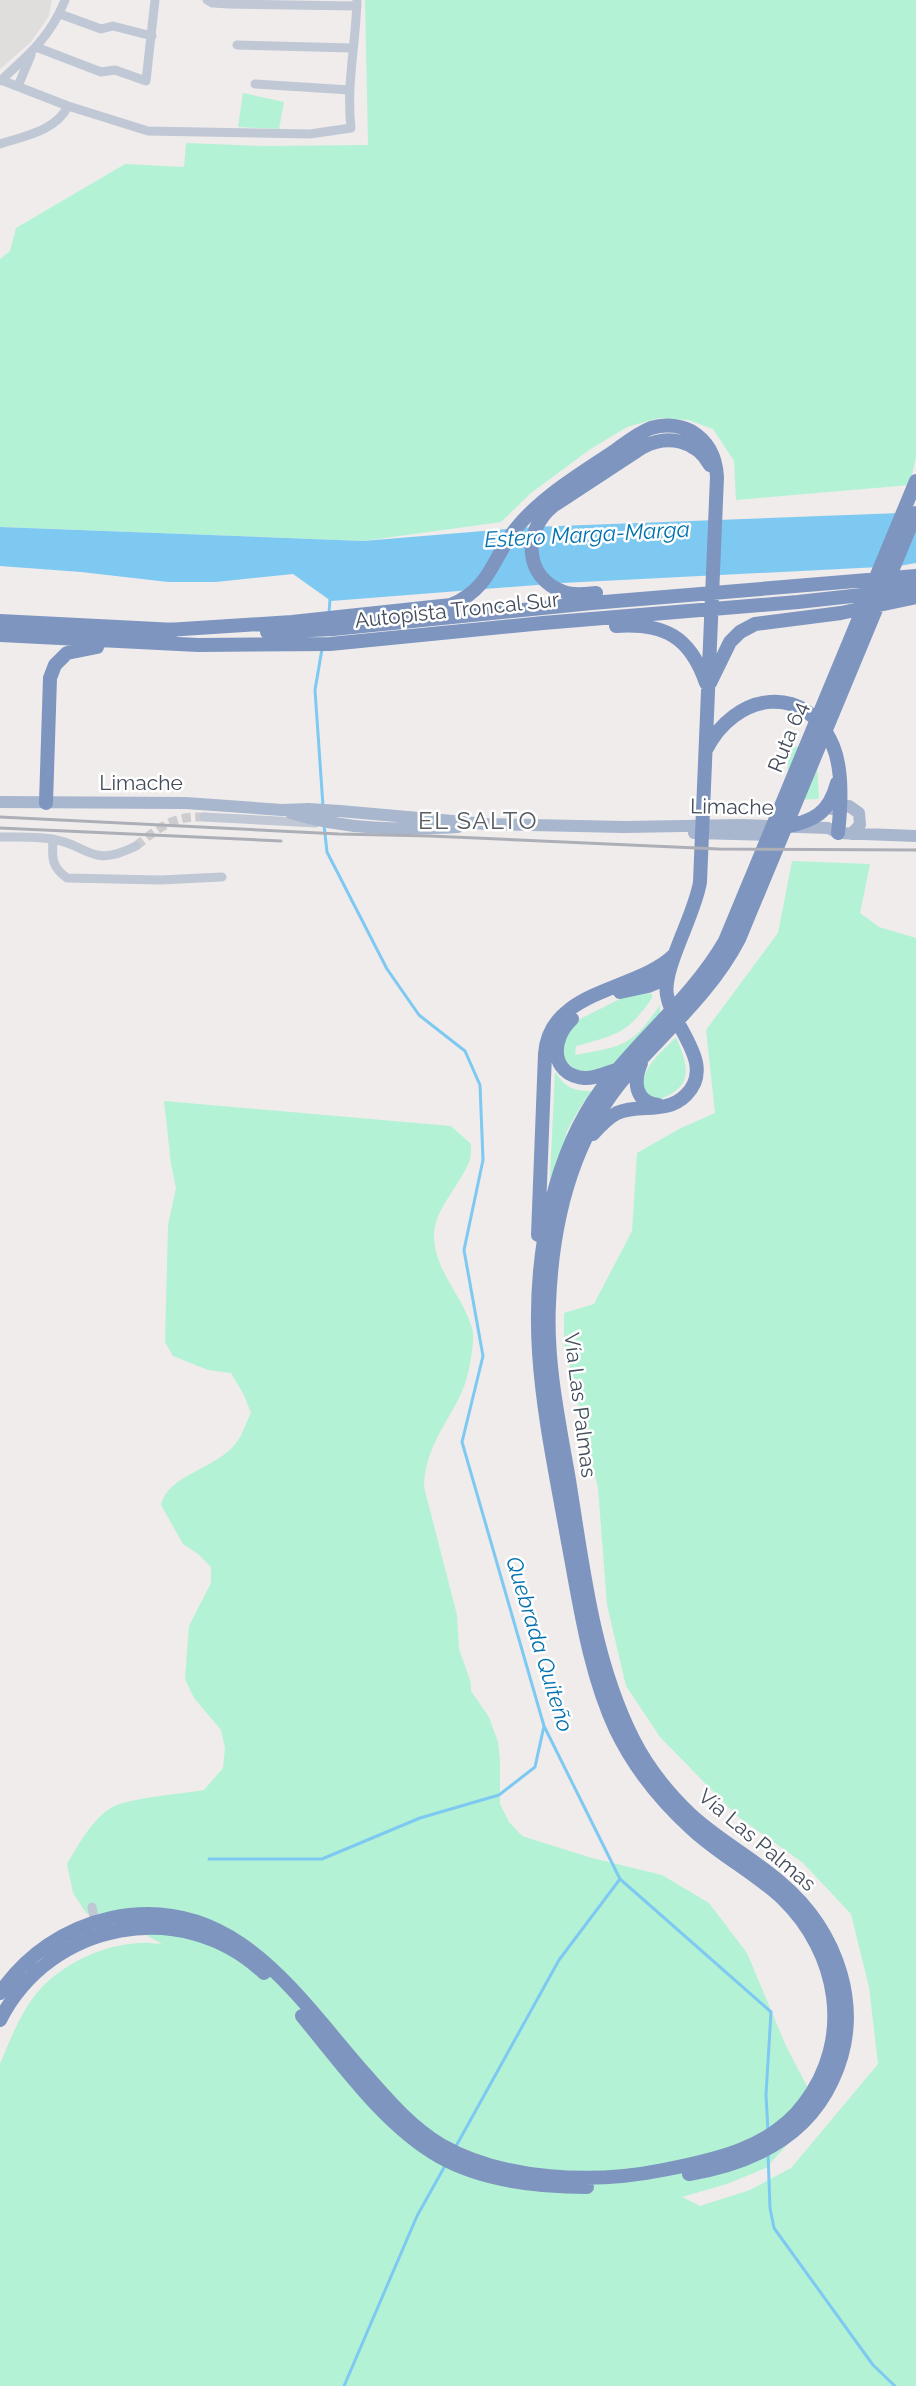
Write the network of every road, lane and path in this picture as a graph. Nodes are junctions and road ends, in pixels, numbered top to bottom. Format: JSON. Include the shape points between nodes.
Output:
{"nodes":[{"id":1,"x":65,"y":0,"type":"edge"},
{"id":2,"x":155,"y":0,"type":"edge"},
{"id":3,"x":207,"y":0,"type":"edge"},
{"id":4,"x":357,"y":3,"type":"edge"},
{"id":5,"x":60,"y":14,"type":"junction"},
{"id":6,"x":152,"y":36,"type":"junction"},
{"id":7,"x":237,"y":45,"type":"dead end"},
{"id":8,"x":352,"y":48,"type":"junction"},
{"id":9,"x":34,"y":50,"type":"junction"},
{"id":10,"x":0,"y":81,"type":"edge"},
{"id":11,"x":255,"y":84,"type":"dead end"},
{"id":12,"x":18,"y":86,"type":"junction"},
{"id":13,"x":350,"y":90,"type":"junction"},
{"id":14,"x":69,"y":106,"type":"junction"},
{"id":15,"x":0,"y":144,"type":"edge"},
{"id":16,"x":916,"y":481,"type":"edge"},
{"id":17,"x":717,"y":483,"type":"junction"},
{"id":18,"x":916,"y":513,"type":"edge"},
{"id":19,"x":916,"y":576,"type":"edge"},
{"id":20,"x":822,"y":585,"type":"junction"},
{"id":21,"x":916,"y":589,"type":"edge"},
{"id":22,"x":916,"y":597,"type":"edge"},
{"id":23,"x":0,"y":621,"type":"edge"},
{"id":24,"x":333,"y":623,"type":"junction"},
{"id":25,"x":292,"y":633,"type":"junction"},
{"id":26,"x":0,"y":635,"type":"edge"},
{"id":27,"x":122,"y":642,"type":"junction"},
{"id":28,"x":330,"y":644,"type":"junction"},
{"id":29,"x":708,"y":687,"type":"junction"},
{"id":30,"x":705,"y":757,"type":"junction"},
{"id":31,"x":838,"y":778,"type":"junction"},
{"id":32,"x":0,"y":802,"type":"edge"},
{"id":33,"x":46,"y":803,"type":"junction"},
{"id":34,"x":841,"y":806,"type":"junction"},
{"id":35,"x":821,"y":813,"type":"junction"},
{"id":36,"x":204,"y":817,"type":"tunnel mouth"},
{"id":37,"x":314,"y":818,"type":"junction"},
{"id":38,"x":624,"y":827,"type":"junction"},
{"id":39,"x":785,"y":827,"type":"junction"},
{"id":40,"x":844,"y":833,"type":"junction"},
{"id":41,"x":916,"y":836,"type":"edge"},
{"id":42,"x":0,"y":837,"type":"edge"},
{"id":43,"x":53,"y":839,"type":"junction"},
{"id":44,"x":136,"y":846,"type":"tunnel mouth"},
{"id":45,"x":222,"y":878,"type":"dead end"},
{"id":46,"x":746,"y":910,"type":"junction"},
{"id":47,"x":676,"y":954,"type":"junction"},
{"id":48,"x":667,"y":978,"type":"junction"},
{"id":49,"x":648,"y":986,"type":"junction"},
{"id":50,"x":666,"y":993,"type":"junction"},
{"id":51,"x":685,"y":1005,"type":"junction"},
{"id":52,"x":643,"y":1058,"type":"junction"},
{"id":53,"x":618,"y":1069,"type":"junction"},
{"id":54,"x":669,"y":1105,"type":"junction"},
{"id":55,"x":577,"y":1158,"type":"junction"},
{"id":56,"x":539,"y":1277,"type":"junction"},
{"id":57,"x":92,"y":1907,"type":"dead end"},
{"id":58,"x":95,"y":1922,"type":"junction"},
{"id":59,"x":0,"y":1993,"type":"edge"},
{"id":60,"x":0,"y":2019,"type":"edge"},
{"id":61,"x":786,"y":2132,"type":"junction"},
{"id":62,"x":654,"y":2176,"type":"junction"}],
"edges":[{"from":1,"to":5,"type":"street"},
{"from":2,"to":6,"type":"street"},
{"from":3,"to":4,"type":"street","via":[[229,4]]},
{"from":4,"to":8,"type":"street"},
{"from":5,"to":6,"type":"street","via":[[101,29],[113,26]]},
{"from":5,"to":9,"type":"street"},
{"from":6,"to":9,"type":"street","via":[[146,81],[115,70],[101,72]]},
{"from":7,"to":8,"type":"street"},
{"from":8,"to":13,"type":"street"},
{"from":9,"to":10,"type":"street"},
{"from":9,"to":12,"type":"street"},
{"from":10,"to":12,"type":"street"},
{"from":11,"to":13,"type":"street"},
{"from":12,"to":14,"type":"street"},
{"from":13,"to":14,"type":"street","via":[[351,128],[310,134],[148,131]]},
{"from":14,"to":15,"type":"street","via":[[49,126]]},
{"from":16,"to":46,"type":"highway","name":"Ruta 64"},
{"from":17,"to":20,"type":"highway","via":[[707,459],[696,448],[674,440],[643,447],[542,516],[531,544],[539,573],[550,585],[572,594]]},
{"from":17,"to":24,"type":"highway","via":[[712,454],[698,436],[676,426],[660,426],[637,436],[536,507],[512,534],[480,586],[466,597],[444,607]]},
{"from":17,"to":29,"type":"highway"},
{"from":18,"to":46,"type":"highway","name":"Ruta 64"},
{"from":19,"to":20,"type":"highway","name":"Autopista Troncal Sur"},
{"from":20,"to":24,"type":"highway","name":"Autopista Troncal Sur"},
{"from":21,"to":28,"type":"highway","name":"Autopista Troncal Sur"},
{"from":22,"to":29,"type":"highway","via":[[841,613],[754,624],[730,642]]},
{"from":23,"to":25,"type":"highway","name":"Autopista Troncal Sur"},
{"from":24,"to":25,"type":"highway"},
{"from":25,"to":27,"type":"highway","name":"Autopista Troncal Sur","via":[[198,645]]},
{"from":25,"to":28,"type":"highway","name":"Autopista Troncal Sur"},
{"from":26,"to":27,"type":"highway","name":"Autopista Troncal Sur"},
{"from":27,"to":33,"type":"highway","via":[[73,650],[52,671]]},
{"from":28,"to":29,"type":"highway","via":[[424,642],[650,625],[683,644]]},
{"from":29,"to":30,"type":"highway"},
{"from":30,"to":31,"type":"highway","via":[[722,726],[742,710],[764,702],[786,703],[805,711],[824,729],[836,755]]},
{"from":30,"to":47,"type":"highway","via":[[698,891]]},
{"from":31,"to":34,"type":"highway"},
{"from":31,"to":35,"type":"highway"},
{"from":32,"to":33,"type":"main road","name":"Limache"},
{"from":33,"to":37,"type":"main road","name":"Limache","via":[[163,802],[282,810]]},
{"from":34,"to":35,"type":"main road"},
{"from":34,"to":40,"type":"highway"},
{"from":34,"to":40,"type":"main road","via":[[853,807],[861,817],[860,825]]},
{"from":35,"to":39,"type":"highway","via":[[812,820]]},
{"from":36,"to":37,"type":"street","name":"Limache"},
{"from":37,"to":38,"type":"main road","name":"Limache","via":[[342,815],[388,828],[486,824]]},
{"from":38,"to":39,"type":"main road","name":"Limache"},
{"from":38,"to":40,"type":"main road","name":"Limache","via":[[710,834],[825,837]]},
{"from":39,"to":40,"type":"main road","name":"Limache","via":[[828,828]]},
{"from":40,"to":41,"type":"main road","name":"Limache"},
{"from":42,"to":43,"type":"street"},
{"from":43,"to":44,"type":"street","via":[[103,856]]},
{"from":43,"to":45,"type":"street","via":[[52,860],[67,878]]},
{"from":46,"to":51,"type":"highway","name":"Ruta 64"},
{"from":47,"to":48,"type":"highway"},
{"from":47,"to":56,"type":"highway","via":[[658,968],[586,1000],[562,1017],[549,1034],[545,1048],[540,1162]]},
{"from":48,"to":49,"type":"highway"},
{"from":48,"to":50,"type":"highway"},
{"from":49,"to":50,"type":"highway"},
{"from":49,"to":53,"type":"highway","via":[[621,992],[576,1016],[558,1039],[557,1055],[570,1074],[588,1078]]},
{"from":50,"to":54,"type":"highway","via":[[697,1068],[691,1089]]},
{"from":51,"to":52,"type":"highway","name":"Vía Las Palmas"},
{"from":51,"to":53,"type":"highway","name":"Vía Las Palmas","via":[[657,1025]]},
{"from":52,"to":54,"type":"highway","via":[[636,1076],[638,1092],[648,1103]]},
{"from":52,"to":55,"type":"highway","name":"Vía Las Palmas","via":[[607,1100]]},
{"from":53,"to":56,"type":"highway","name":"Vía Las Palmas","via":[[588,1109],[567,1150],[550,1208]]},
{"from":54,"to":55,"type":"highway","via":[[630,1109],[612,1116]]},
{"from":55,"to":61,"type":"highway","name":"Vía Las Palmas","via":[[564,1198],[552,1266],[550,1353],[586,1577],[611,1688],[635,1744],[664,1786],[707,1829],[772,1875],[799,1900],[828,1939],[843,1978],[848,2019],[836,2073],[816,2108]]},
{"from":56,"to":61,"type":"highway","name":"Vía Las Palmas","via":[[537,1341],[543,1401],[589,1648],[607,1707],[629,1754],[666,1804],[710,1846],[791,1907],[815,1940],[830,1977],[835,2018],[828,2058],[811,2095]]},
{"from":57,"to":58,"type":"street"},
{"from":58,"to":59,"type":"highway","name":"Vía Las Palmas","via":[[40,1950]]},
{"from":58,"to":62,"type":"highway","name":"Vía Las Palmas","via":[[125,1916],[171,1916],[207,1926],[242,1943],[276,1972],[407,2120],[459,2154],[502,2168],[546,2175]]},
{"from":60,"to":62,"type":"highway","name":"Vía Las Palmas","via":[[31,1976],[80,1942],[124,1929],[184,1930],[225,1945],[261,1970],[391,2120],[441,2158],[490,2176],[547,2185],[602,2187]]},
{"from":61,"to":62,"type":"highway","name":"Vía Las Palmas","via":[[759,2154],[728,2166]]}]}
